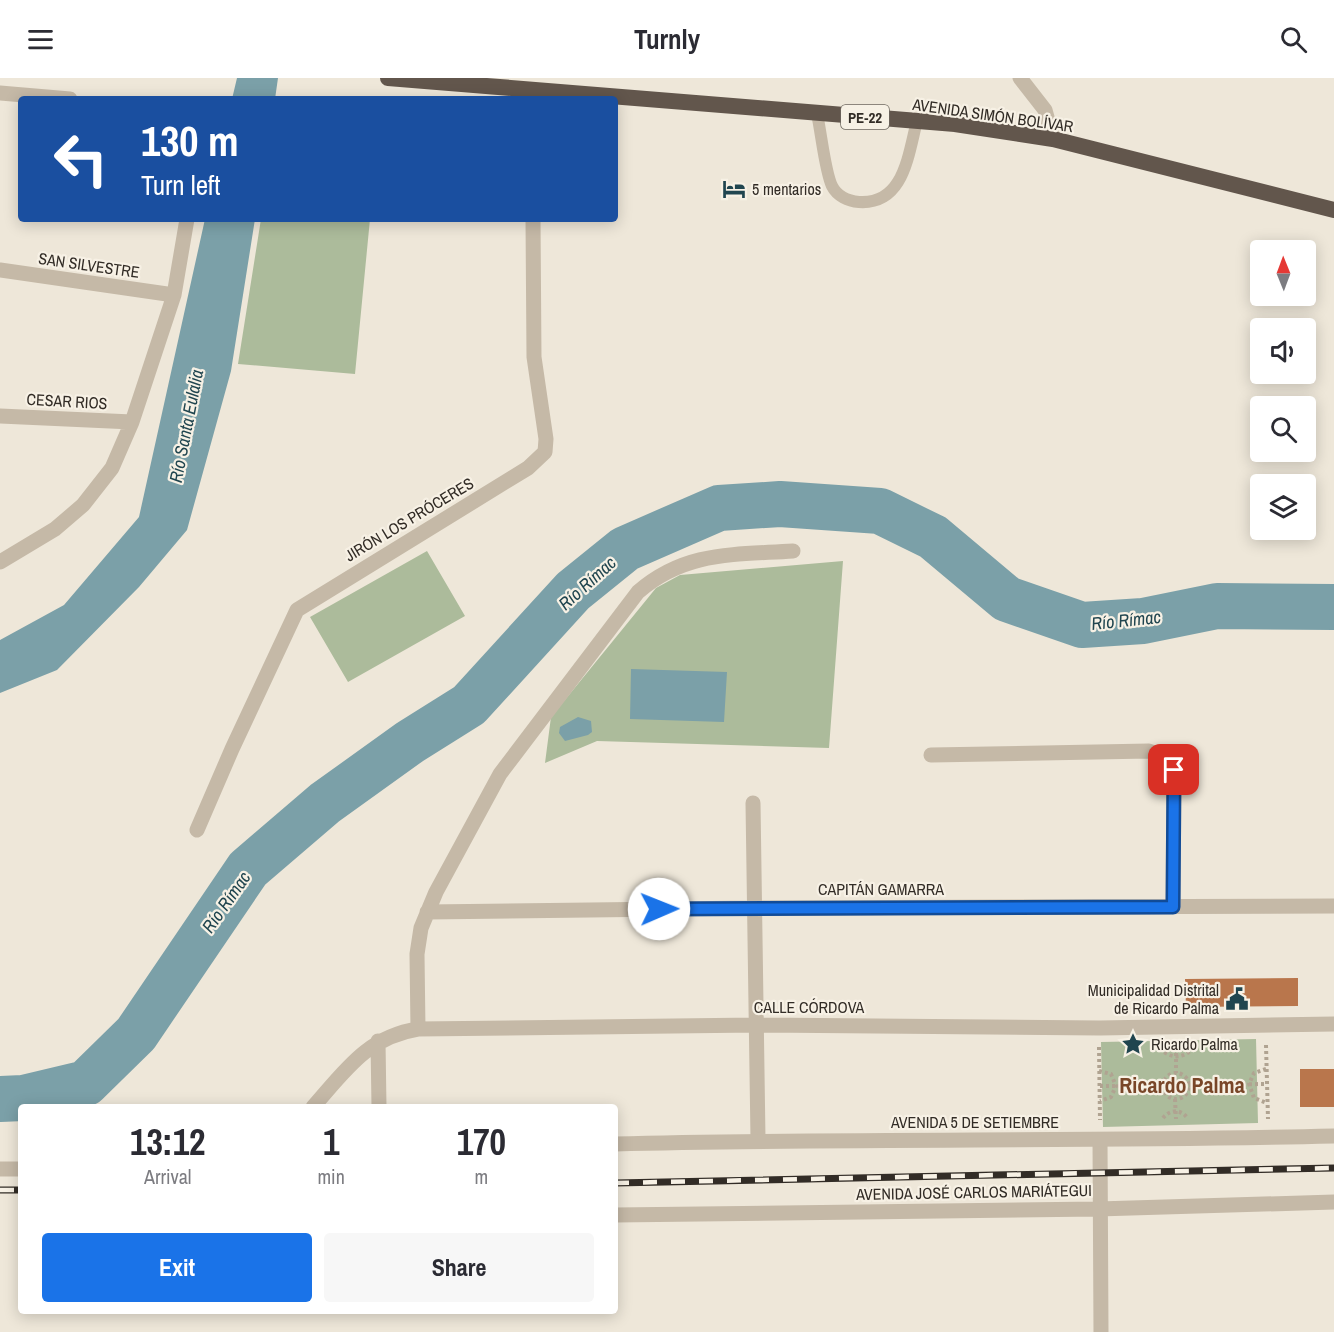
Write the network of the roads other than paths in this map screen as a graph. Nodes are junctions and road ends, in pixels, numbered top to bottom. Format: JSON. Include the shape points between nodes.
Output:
{"nodes":[{"id":1,"x":388,"y":78,"type":"edge"},
{"id":2,"x":1020,"y":78,"type":"edge"},
{"id":3,"x":547,"y":90,"type":"edge"},
{"id":4,"x":0,"y":93,"type":"edge"},
{"id":5,"x":35,"y":96,"type":"edge"},
{"id":6,"x":615,"y":96,"type":"edge"},
{"id":7,"x":618,"y":96,"type":"edge"},
{"id":8,"x":818,"y":114,"type":"junction"},
{"id":9,"x":917,"y":121,"type":"junction"},
{"id":10,"x":1053,"y":139,"type":"junction"},
{"id":11,"x":1334,"y":210,"type":"edge"},
{"id":12,"x":186,"y":222,"type":"edge"},
{"id":13,"x":533,"y":222,"type":"edge"},
{"id":14,"x":0,"y":270,"type":"edge"},
{"id":15,"x":174,"y":295,"type":"junction"},
{"id":16,"x":0,"y":416,"type":"edge"},
{"id":17,"x":132,"y":423,"type":"junction"},
{"id":18,"x":793,"y":551,"type":"dead end"},
{"id":19,"x":0,"y":562,"type":"edge"},
{"id":20,"x":931,"y":755,"type":"dead end"},
{"id":21,"x":753,"y":803,"type":"dead end"},
{"id":22,"x":197,"y":830,"type":"dead end"},
{"id":23,"x":1334,"y":906,"type":"edge"},
{"id":24,"x":1173,"y":907,"type":"junction"},
{"id":25,"x":752,"y":908,"type":"junction"},
{"id":26,"x":427,"y":912,"type":"junction"},
{"id":27,"x":1334,"y":1024,"type":"edge"},
{"id":28,"x":756,"y":1025,"type":"junction"},
{"id":29,"x":418,"y":1029,"type":"junction"},
{"id":30,"x":378,"y":1041,"type":"junction"},
{"id":31,"x":316,"y":1104,"type":"edge"},
{"id":32,"x":379,"y":1104,"type":"edge"},
{"id":33,"x":1334,"y":1136,"type":"edge"},
{"id":34,"x":758,"y":1139,"type":"junction"},
{"id":35,"x":1100,"y":1140,"type":"junction"},
{"id":36,"x":618,"y":1144,"type":"edge"},
{"id":37,"x":0,"y":1169,"type":"edge"},
{"id":38,"x":18,"y":1169,"type":"edge"},
{"id":39,"x":1334,"y":1202,"type":"edge"},
{"id":40,"x":1098,"y":1209,"type":"junction"},
{"id":41,"x":618,"y":1215,"type":"edge"},
{"id":42,"x":1101,"y":1332,"type":"edge"}],
"edges":[{"from":1,"to":3,"type":"highway","name":"AVENIDA SIMÓN BOLÍVAR","number":"PE-22"},
{"from":2,"to":10,"type":"street","via":[[1045,110]]},
{"from":3,"to":6,"type":"highway","name":"AVENIDA SIMÓN BOLÍVAR","number":"PE-22"},
{"from":4,"to":5,"type":"street"},
{"from":7,"to":8,"type":"highway","name":"AVENIDA SIMÓN BOLÍVAR","number":"PE-22"},
{"from":8,"to":9,"type":"highway","name":"AVENIDA SIMÓN BOLÍVAR","number":"PE-22"},
{"from":8,"to":9,"type":"lane","via":[[831,185],[839,195],[857,202],[876,201],[900,182]]},
{"from":9,"to":10,"type":"highway","name":"AVENIDA SIMÓN BOLÍVAR","number":"PE-22"},
{"from":10,"to":11,"type":"highway","name":"AVENIDA SIMÓN BOLÍVAR","number":"PE-22"},
{"from":12,"to":15,"type":"street"},
{"from":13,"to":22,"type":"street","name":"JIRÓN LOS PRÓCERES","via":[[534,357],[545,452],[528,468],[297,610]]},
{"from":14,"to":15,"type":"street","name":"SAN SILVESTRE"},
{"from":15,"to":17,"type":"street"},
{"from":16,"to":17,"type":"street","name":"CESAR RIOS"},
{"from":17,"to":19,"type":"street","via":[[112,468],[83,505],[55,529]]},
{"from":18,"to":26,"type":"street","via":[[715,557],[676,566],[638,592],[500,774]]},
{"from":20,"to":24,"type":"street","via":[[1149,751],[1170,758],[1174,770]]},
{"from":21,"to":25,"type":"street"},
{"from":23,"to":24,"type":"street","name":"CAPITÁN GAMARRA"},
{"from":24,"to":25,"type":"street","name":"CAPITÁN GAMARRA"},
{"from":25,"to":26,"type":"street","name":"CAPITÁN GAMARRA"},
{"from":25,"to":28,"type":"street"},
{"from":26,"to":29,"type":"street","via":[[417,954]]},
{"from":27,"to":28,"type":"street","name":"CALLE CÓRDOVA","via":[[1100,1028]]},
{"from":28,"to":29,"type":"street","name":"CALLE CÓRDOVA"},
{"from":28,"to":34,"type":"street"},
{"from":29,"to":30,"type":"street","name":"CALLE CÓRDOVA","via":[[397,1032]]},
{"from":30,"to":31,"type":"street","name":"CALLE CÓRDOVA","via":[[350,1065]]},
{"from":30,"to":32,"type":"street"},
{"from":33,"to":35,"type":"street","name":"AVENIDA 5 DE SETIEMBRE"},
{"from":34,"to":35,"type":"street","name":"AVENIDA 5 DE SETIEMBRE"},
{"from":34,"to":36,"type":"street","name":"AVENIDA 5 DE SETIEMBRE"},
{"from":35,"to":40,"type":"street"},
{"from":37,"to":38,"type":"street"},
{"from":39,"to":40,"type":"street","name":"AVENIDA JOSÉ CARLOS MARIÁTEGUI"},
{"from":40,"to":41,"type":"street","name":"AVENIDA JOSÉ CARLOS MARIÁTEGUI"},
{"from":40,"to":42,"type":"street"}]}
